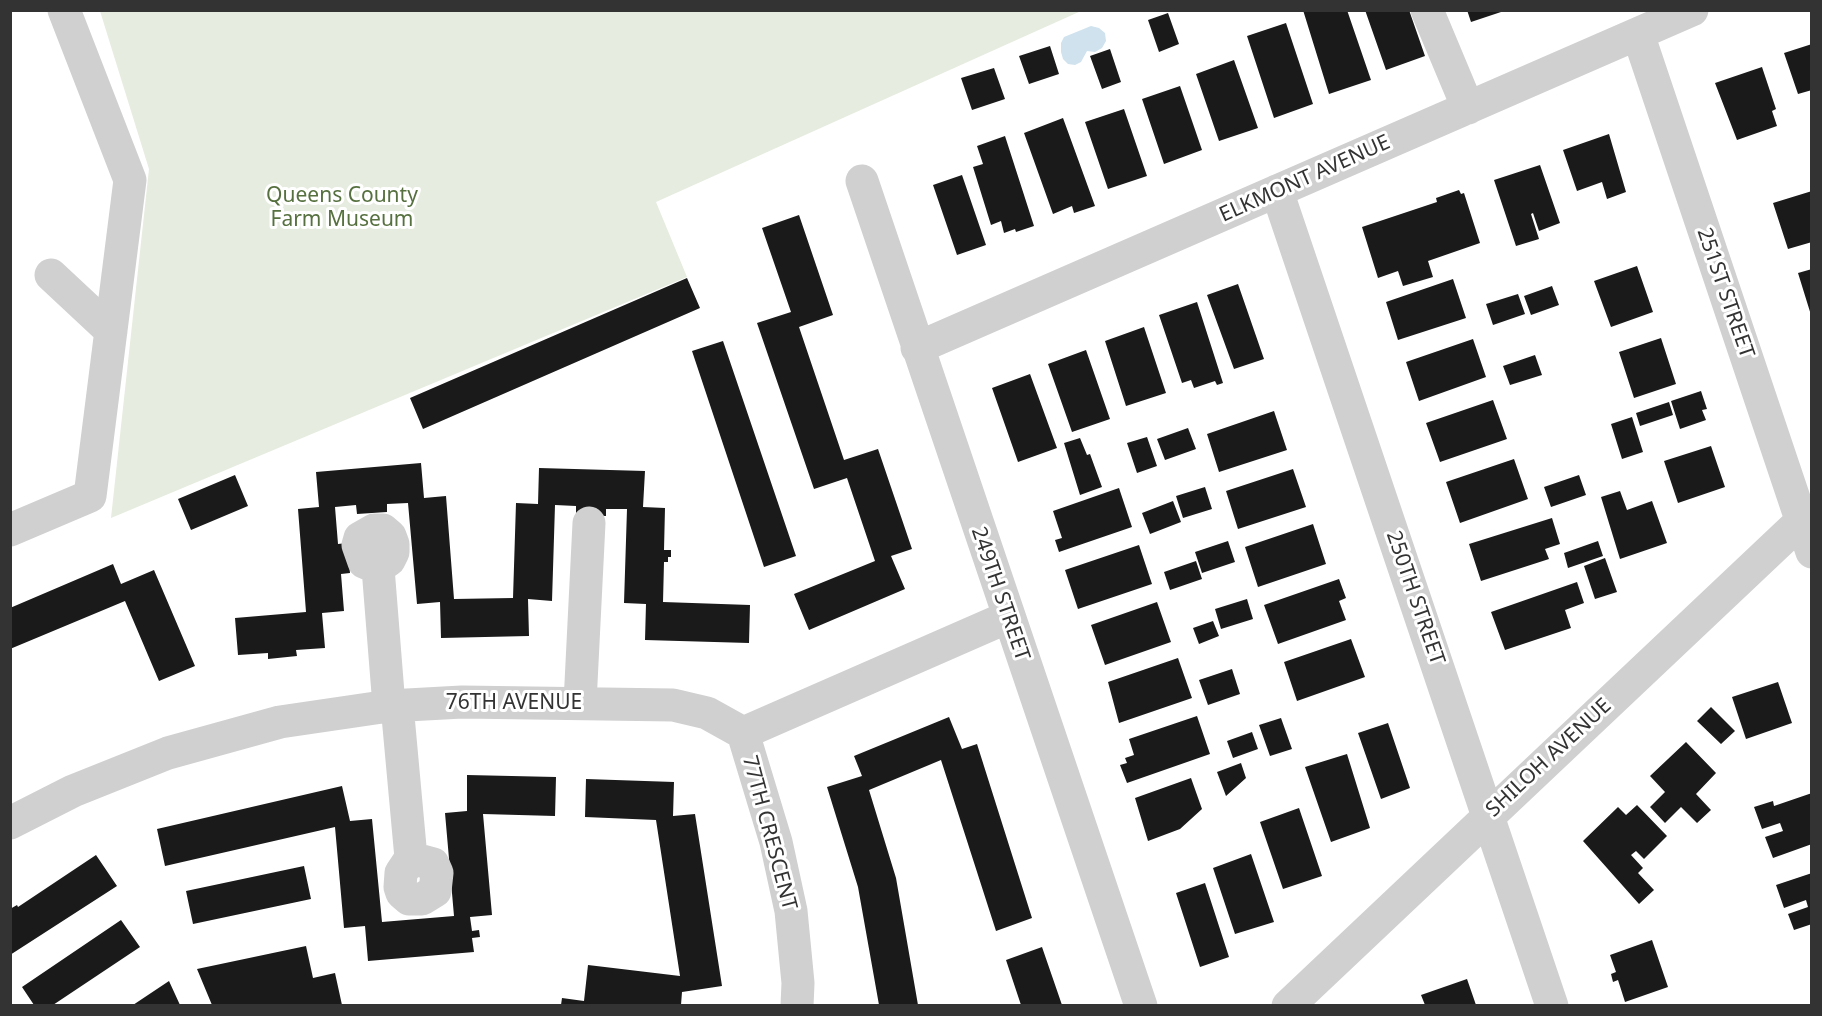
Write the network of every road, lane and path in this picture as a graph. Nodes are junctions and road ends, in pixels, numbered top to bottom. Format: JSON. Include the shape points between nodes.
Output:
{"nodes":[{"id":1,"x":64,"y":10,"type":"edge"},
{"id":2,"x":1427,"y":10,"type":"edge"},
{"id":3,"x":1692,"y":10,"type":"edge"},
{"id":4,"x":1638,"y":34,"type":"junction"},
{"id":5,"x":1468,"y":108,"type":"junction"},
{"id":6,"x":861,"y":181,"type":"dead end"},
{"id":7,"x":1277,"y":191,"type":"junction"},
{"id":8,"x":51,"y":275,"type":"dead end"},
{"id":9,"x":111,"y":331,"type":"junction"},
{"id":10,"x":917,"y":348,"type":"junction"},
{"id":11,"x":1806,"y":516,"type":"edge"},
{"id":12,"x":589,"y":523,"type":"dead end"},
{"id":13,"x":10,"y":530,"type":"edge"},
{"id":14,"x":1812,"y":552,"type":"edge"},
{"id":15,"x":378,"y":568,"type":"dead end"},
{"id":16,"x":1008,"y":618,"type":"junction"},
{"id":17,"x":580,"y":703,"type":"junction"},
{"id":18,"x":393,"y":705,"type":"junction"},
{"id":19,"x":743,"y":733,"type":"junction"},
{"id":20,"x":1488,"y":815,"type":"junction"},
{"id":21,"x":10,"y":823,"type":"edge"},
{"id":22,"x":411,"y":858,"type":"dead end"},
{"id":23,"x":797,"y":1005,"type":"edge"},
{"id":24,"x":1141,"y":1005,"type":"edge"},
{"id":25,"x":1288,"y":1005,"type":"edge"},
{"id":26,"x":1552,"y":1005,"type":"edge"}],
"edges":[{"from":1,"to":9,"type":"street","via":[[130,180]]},
{"from":2,"to":5,"type":"street"},
{"from":3,"to":4,"type":"street","name":"ELKMONT AVENUE"},
{"from":4,"to":5,"type":"street","name":"ELKMONT AVENUE"},
{"from":4,"to":11,"type":"street","name":"251ST STREET"},
{"from":5,"to":7,"type":"street","name":"ELKMONT AVENUE"},
{"from":6,"to":10,"type":"street","name":"249TH STREET"},
{"from":7,"to":10,"type":"street","name":"ELKMONT AVENUE"},
{"from":7,"to":20,"type":"street","name":"250TH STREET"},
{"from":8,"to":9,"type":"street"},
{"from":9,"to":13,"type":"street","via":[[90,496]]},
{"from":10,"to":16,"type":"street","name":"249TH STREET"},
{"from":11,"to":14,"type":"street","name":"251ST STREET"},
{"from":11,"to":20,"type":"street","name":"SHILOH AVENUE"},
{"from":12,"to":17,"type":"street"},
{"from":15,"to":18,"type":"street"},
{"from":16,"to":19,"type":"street"},
{"from":16,"to":24,"type":"street","name":"249TH STREET"},
{"from":17,"to":18,"type":"street","name":"76TH AVENUE"},
{"from":17,"to":19,"type":"street","name":"76TH AVENUE","via":[[673,705],[707,713]]},
{"from":18,"to":21,"type":"street","name":"76TH AVENUE","via":[[280,722],[168,753],[73,791]]},
{"from":18,"to":22,"type":"street"},
{"from":19,"to":23,"type":"street","name":"77TH CRESCENT","via":[[776,842],[791,911]]},
{"from":20,"to":25,"type":"street","name":"SHILOH AVENUE"},
{"from":20,"to":26,"type":"street","name":"250TH STREET"}]}
